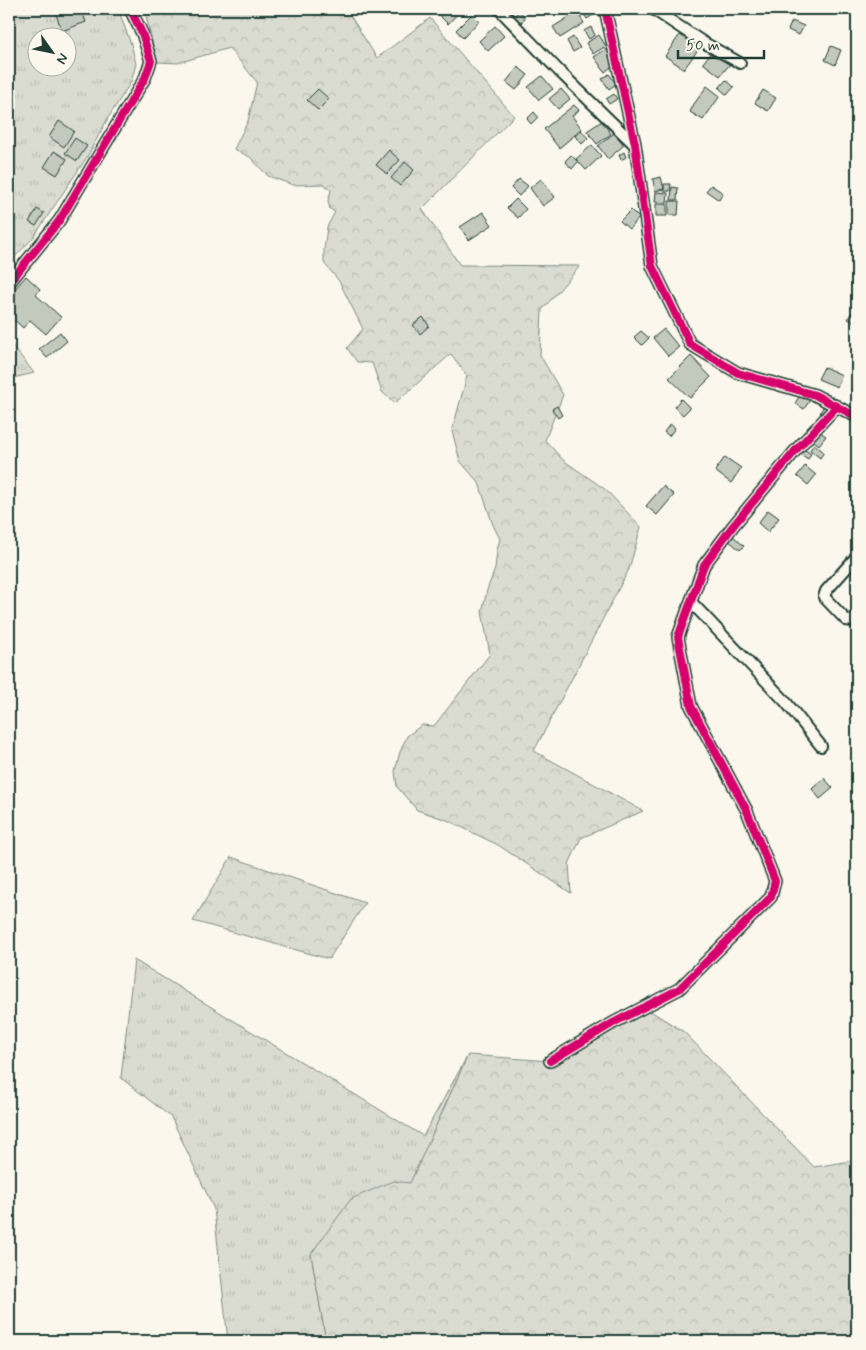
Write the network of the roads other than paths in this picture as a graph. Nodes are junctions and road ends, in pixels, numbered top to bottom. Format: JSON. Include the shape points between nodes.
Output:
{"nodes":[{"id":1,"x":130,"y":9,"type":"edge"},
{"id":2,"x":499,"y":9,"type":"edge"},
{"id":3,"x":605,"y":9,"type":"edge"},
{"id":4,"x":653,"y":9,"type":"edge"},
{"id":5,"x":740,"y":63,"type":"dead end"},
{"id":6,"x":635,"y":144,"type":"junction"},
{"id":7,"x":9,"y":283,"type":"edge"},
{"id":8,"x":836,"y":406,"type":"junction"},
{"id":9,"x":857,"y":417,"type":"edge"},
{"id":10,"x":857,"y":556,"type":"edge"},
{"id":11,"x":691,"y":602,"type":"junction"},
{"id":12,"x":857,"y":616,"type":"edge"},
{"id":13,"x":821,"y":746,"type":"dead end"},
{"id":14,"x":550,"y":1061,"type":"dead end"}],
"edges":[{"from":1,"to":7,"type":"street","via":[[151,61],[145,78],[59,221]]},
{"from":2,"to":6,"type":"street"},
{"from":3,"to":6,"type":"street"},
{"from":4,"to":5,"type":"street"},
{"from":6,"to":8,"type":"street","via":[[652,266],[690,344],[738,373],[815,395]]},
{"from":8,"to":9,"type":"street"},
{"from":8,"to":11,"type":"street","via":[[795,451],[704,565]]},
{"from":10,"to":12,"type":"street","via":[[824,597],[846,620],[853,621]]},
{"from":11,"to":13,"type":"street","via":[[786,701]]},
{"from":11,"to":14,"type":"street","via":[[678,637],[691,706],[746,811],[774,880],[771,897],[679,989],[612,1023]]}]}
